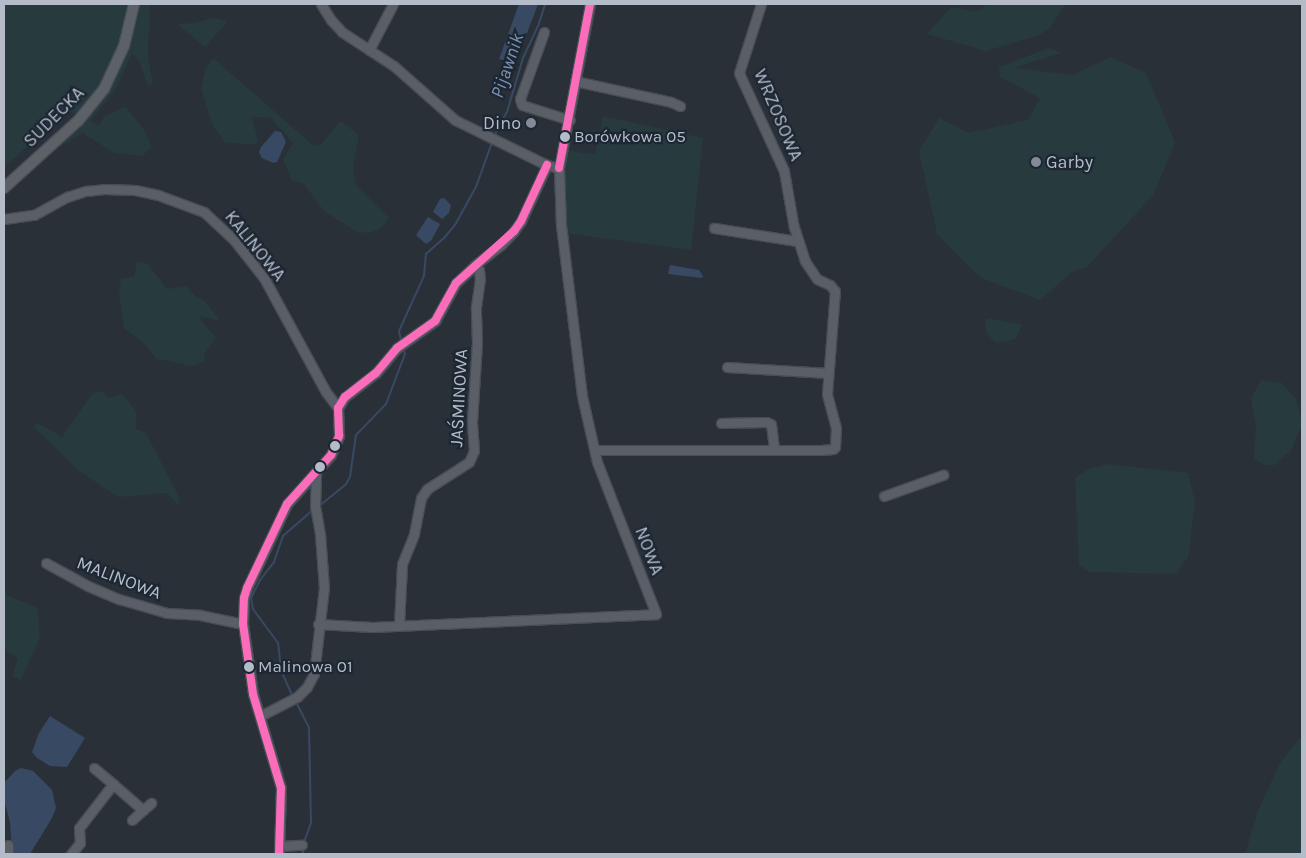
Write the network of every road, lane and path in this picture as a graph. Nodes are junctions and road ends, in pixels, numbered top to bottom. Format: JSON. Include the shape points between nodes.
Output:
{"nodes":[{"id":1,"x":134,"y":4,"type":"edge"},
{"id":2,"x":321,"y":4,"type":"edge"},
{"id":3,"x":393,"y":4,"type":"edge"},
{"id":4,"x":590,"y":4,"type":"edge"},
{"id":5,"x":761,"y":4,"type":"edge"},
{"id":6,"x":544,"y":32,"type":"dead end"},
{"id":7,"x":369,"y":50,"type":"junction"},
{"id":8,"x":575,"y":81,"type":"junction"},
{"id":9,"x":680,"y":106,"type":"dead end"},
{"id":10,"x":570,"y":120,"type":"junction"},
{"id":11,"x":546,"y":165,"type":"junction"},
{"id":12,"x":559,"y":168,"type":"junction"},
{"id":13,"x":4,"y":188,"type":"edge"},
{"id":14,"x":4,"y":219,"type":"edge"},
{"id":15,"x":714,"y":228,"type":"dead end"},
{"id":16,"x":797,"y":241,"type":"junction"},
{"id":17,"x":475,"y":265,"type":"junction"},
{"id":18,"x":727,"y":367,"type":"dead end"},
{"id":19,"x":828,"y":373,"type":"junction"},
{"id":20,"x":338,"y":408,"type":"junction"},
{"id":21,"x":721,"y":422,"type":"dead end"},
{"id":22,"x":595,"y":450,"type":"junction"},
{"id":23,"x":774,"y":450,"type":"junction"},
{"id":24,"x":316,"y":474,"type":"junction"},
{"id":25,"x":943,"y":475,"type":"dead end"},
{"id":26,"x":884,"y":496,"type":"dead end"},
{"id":27,"x":46,"y":563,"type":"dead end"},
{"id":28,"x":243,"y":624,"type":"junction"},
{"id":29,"x":318,"y":624,"type":"junction"},
{"id":30,"x":399,"y":626,"type":"junction"},
{"id":31,"x":260,"y":716,"type":"junction"},
{"id":32,"x":94,"y":768,"type":"dead end"},
{"id":33,"x":113,"y":784,"type":"junction"},
{"id":34,"x":151,"y":802,"type":"dead end"},
{"id":35,"x":143,"y":810,"type":"junction"},
{"id":36,"x":132,"y":820,"type":"dead end"},
{"id":37,"x":302,"y":845,"type":"dead end"},
{"id":38,"x":280,"y":850,"type":"edge"},
{"id":39,"x":71,"y":854,"type":"edge"}],
"edges":[{"from":1,"to":13,"type":"main road","name":"SUDECKA","via":[[124,46],[104,89],[78,121]]},
{"from":2,"to":7,"type":"street","via":[[334,25]]},
{"from":3,"to":7,"type":"street"},
{"from":4,"to":8,"type":"street","name":"NOWA"},
{"from":5,"to":16,"type":"street","name":"WRZOSOWA","via":[[739,73],[784,171]]},
{"from":6,"to":10,"type":"street","via":[[520,99],[522,105]]},
{"from":7,"to":11,"type":"street","via":[[394,66],[455,120]]},
{"from":8,"to":9,"type":"street"},
{"from":8,"to":10,"type":"street","name":"NOWA"},
{"from":10,"to":12,"type":"street","name":"NOWA"},
{"from":11,"to":12,"type":"street"},
{"from":11,"to":17,"type":"street","via":[[514,231]]},
{"from":12,"to":22,"type":"street","name":"NOWA","via":[[561,226],[582,388]]},
{"from":14,"to":20,"type":"street","name":"KALINOWA","via":[[34,215],[67,197],[104,189],[158,195],[204,212],[230,235],[264,278],[326,392]]},
{"from":15,"to":16,"type":"street"},
{"from":16,"to":19,"type":"street","name":"WRZOSOWA","via":[[809,269],[835,291]]},
{"from":17,"to":20,"type":"street","via":[[456,283],[434,321],[397,348],[376,373],[350,392]]},
{"from":17,"to":30,"type":"street","name":"JAŚMINOWA","via":[[480,280],[476,307],[474,451],[469,462],[427,489],[421,498],[414,534],[402,564]]},
{"from":18,"to":19,"type":"street"},
{"from":19,"to":23,"type":"street","name":"WRZOSOWA","via":[[827,401],[836,428],[833,450]]},
{"from":20,"to":24,"type":"street","via":[[339,436],[331,456]]},
{"from":21,"to":23,"type":"street","via":[[771,424]]},
{"from":22,"to":23,"type":"street","name":"WRZOSOWA"},
{"from":22,"to":30,"type":"street","name":"NOWA","via":[[602,476],[656,614]]},
{"from":24,"to":28,"type":"street","via":[[293,496],[274,530],[247,588]]},
{"from":24,"to":29,"type":"street","via":[[324,588]]},
{"from":25,"to":26,"type":"street"},
{"from":27,"to":28,"type":"street","name":"MALINOWA","via":[[119,599],[166,613],[200,615]]},
{"from":28,"to":31,"type":"street","via":[[253,694]]},
{"from":29,"to":30,"type":"street","name":"NOWA"},
{"from":29,"to":31,"type":"street","via":[[314,674],[307,687],[294,699]]},
{"from":31,"to":38,"type":"street","via":[[281,788]]},
{"from":32,"to":33,"type":"street"},
{"from":33,"to":35,"type":"street"},
{"from":33,"to":39,"type":"street","via":[[79,828],[80,843]]},
{"from":34,"to":35,"type":"street"},
{"from":35,"to":36,"type":"street"},
{"from":37,"to":38,"type":"street"}]}
